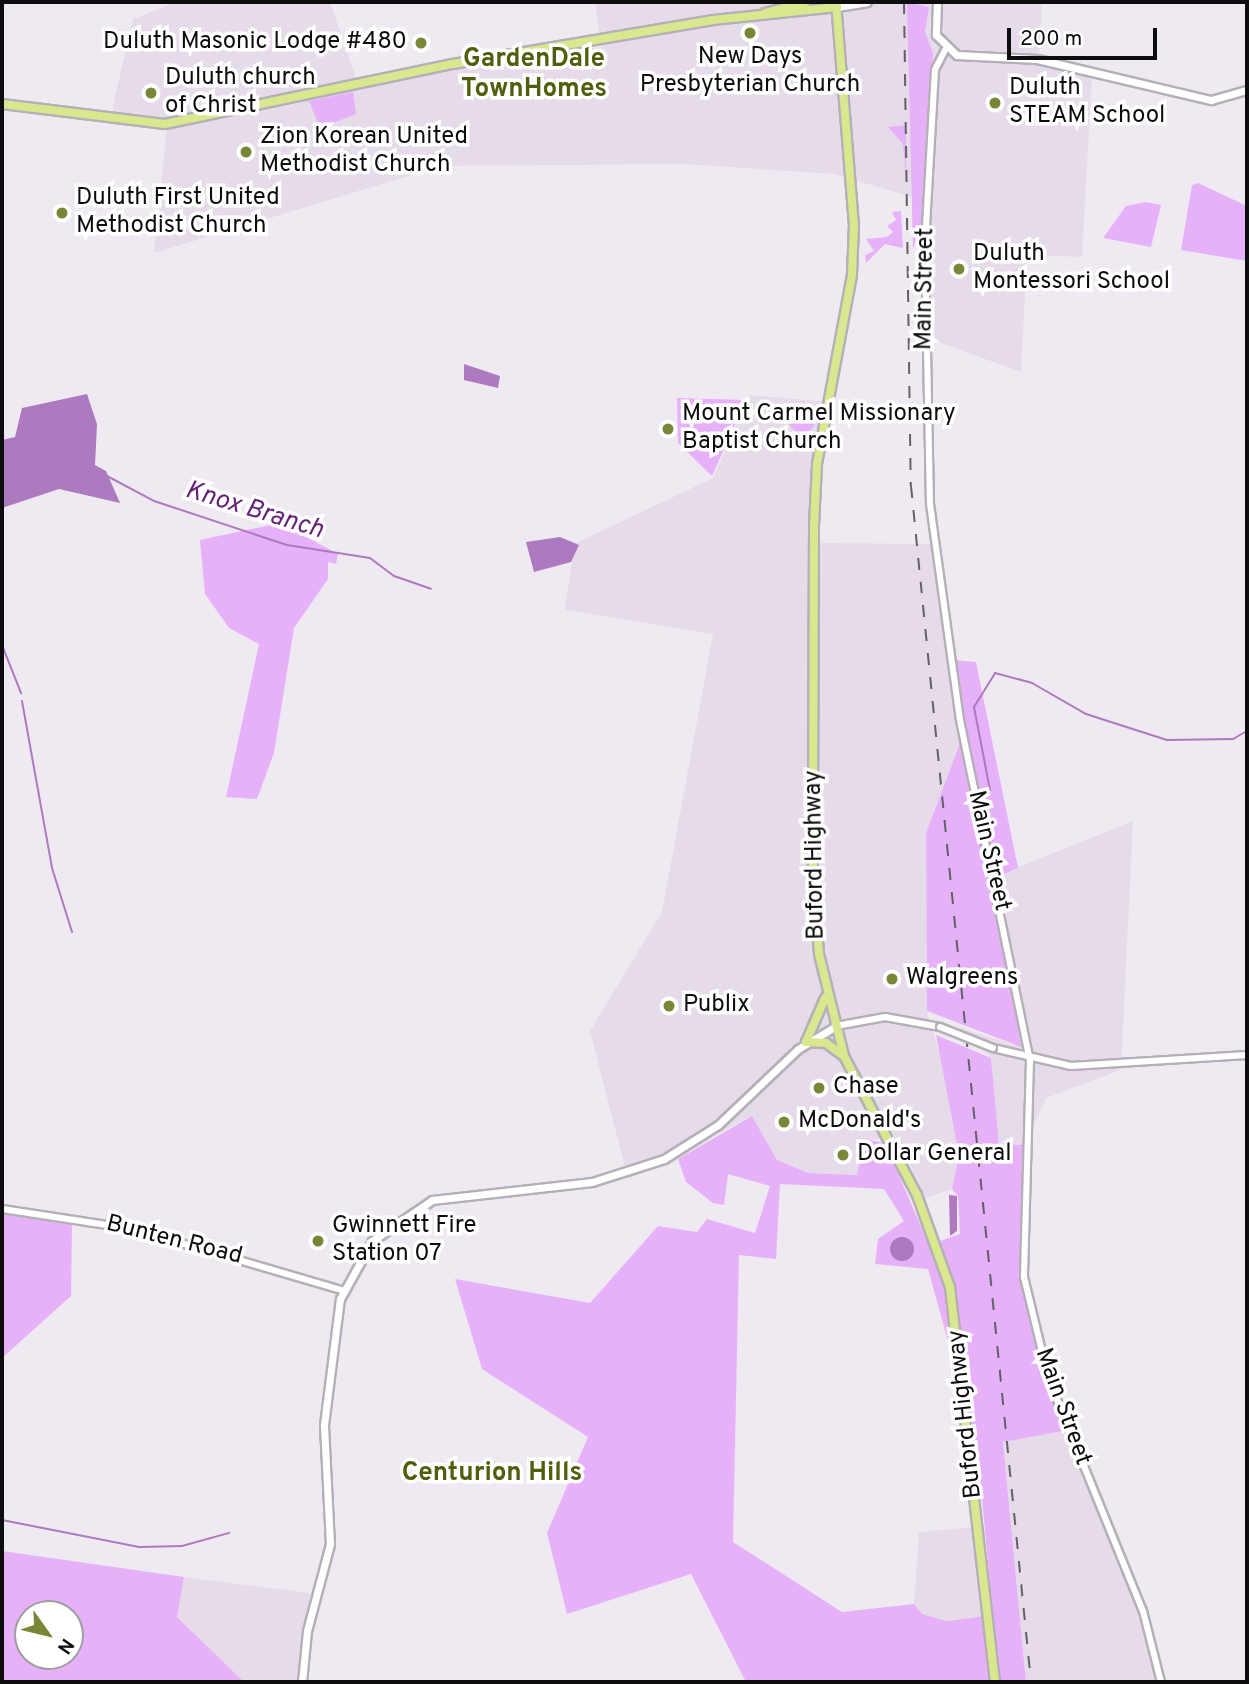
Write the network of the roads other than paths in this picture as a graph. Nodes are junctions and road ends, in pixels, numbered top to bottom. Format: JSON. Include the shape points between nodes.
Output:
{"nodes":[{"id":1,"x":806,"y":2,"type":"edge"},
{"id":2,"x":867,"y":2,"type":"edge"},
{"id":3,"x":935,"y":3,"type":"edge"},
{"id":4,"x":837,"y":5,"type":"edge"},
{"id":5,"x":762,"y":14,"type":"junction"},
{"id":6,"x":945,"y":50,"type":"junction"},
{"id":7,"x":1247,"y":90,"type":"edge"},
{"id":8,"x":2,"y":104,"type":"edge"},
{"id":9,"x":826,"y":990,"type":"junction"},
{"id":10,"x":835,"y":1026,"type":"junction"},
{"id":11,"x":806,"y":1042,"type":"junction"},
{"id":12,"x":1247,"y":1055,"type":"edge"},
{"id":13,"x":844,"y":1056,"type":"junction"},
{"id":14,"x":1030,"y":1060,"type":"junction"},
{"id":15,"x":2,"y":1209,"type":"edge"},
{"id":16,"x":342,"y":1290,"type":"junction"},
{"id":17,"x":302,"y":1682,"type":"edge"},
{"id":18,"x":995,"y":1682,"type":"edge"},
{"id":19,"x":1161,"y":1682,"type":"edge"}],
"edges":[{"from":1,"to":5,"type":"main road"},
{"from":2,"to":4,"type":"main road"},
{"from":3,"to":6,"type":"main road","via":[[936,35]]},
{"from":4,"to":5,"type":"main road"},
{"from":4,"to":9,"type":"main road","name":"Buford Highway","via":[[854,225],[852,275],[817,464],[814,526],[813,874]]},
{"from":5,"to":8,"type":"main road","via":[[453,64],[164,124]]},
{"from":6,"to":7,"type":"main road","via":[[1037,59],[1211,100]]},
{"from":6,"to":14,"type":"street","name":"Main Street","via":[[935,70],[925,244],[934,549],[960,720]]},
{"from":9,"to":10,"type":"main road","name":"Buford Highway"},
{"from":9,"to":11,"type":"main road","via":[[824,1012]]},
{"from":10,"to":11,"type":"main road"},
{"from":10,"to":13,"type":"main road","name":"Buford Highway"},
{"from":10,"to":14,"type":"street","bridge":true,"via":[[886,1017],[940,1027]]},
{"from":11,"to":13,"type":"main road","via":[[826,1043]]},
{"from":11,"to":16,"type":"main road","via":[[740,1108],[664,1159],[586,1183],[432,1200],[372,1241]]},
{"from":12,"to":14,"type":"street","via":[[1071,1066]]},
{"from":13,"to":18,"type":"main road","name":"Buford Highway","via":[[917,1195],[950,1287]]},
{"from":14,"to":19,"type":"street","name":"Main Street","via":[[1021,1217],[1030,1311],[1049,1380],[1143,1611]]},
{"from":15,"to":16,"type":"street","name":"Bunten Road","via":[[132,1229]]},
{"from":16,"to":17,"type":"main road","via":[[324,1425],[330,1545],[307,1631]]}]}
